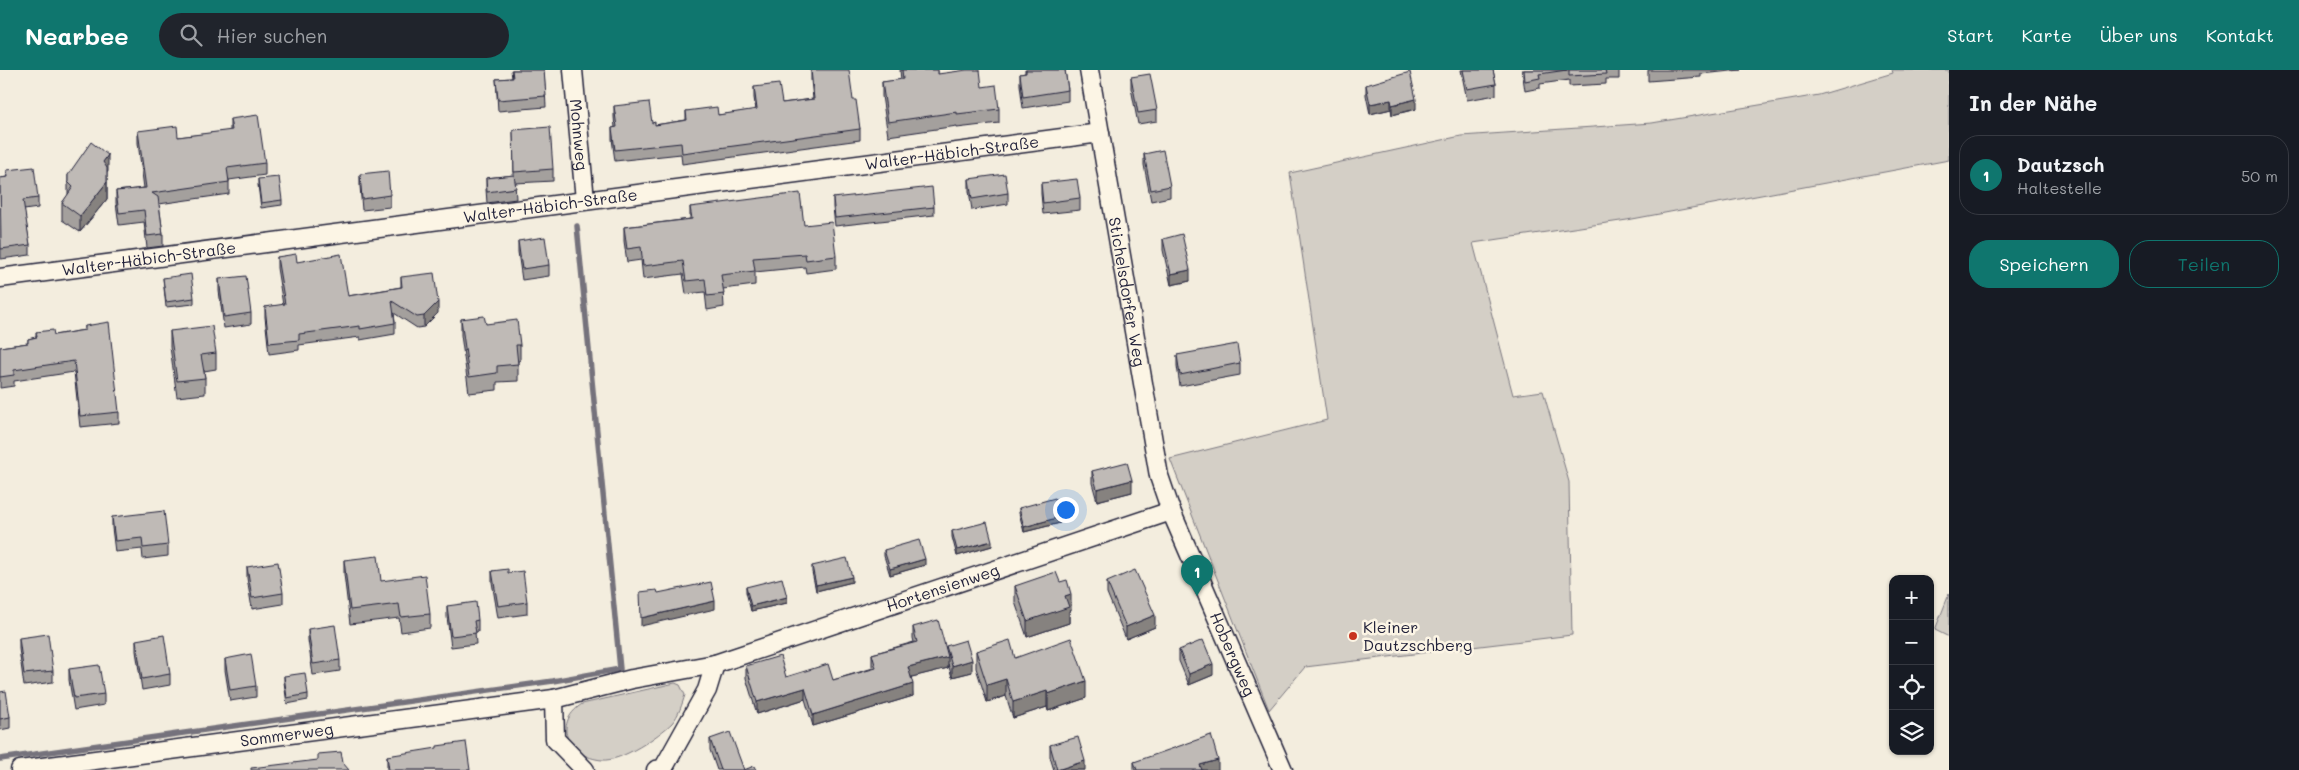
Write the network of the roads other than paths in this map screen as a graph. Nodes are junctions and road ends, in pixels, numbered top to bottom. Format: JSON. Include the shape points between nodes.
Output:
{"nodes":[{"id":1,"x":573,"y":70,"type":"edge"},
{"id":2,"x":1089,"y":70,"type":"edge"},
{"id":3,"x":1100,"y":133,"type":"junction"},
{"id":4,"x":584,"y":200,"type":"junction"},
{"id":5,"x":0,"y":278,"type":"edge"},
{"id":6,"x":1171,"y":511,"type":"junction"},
{"id":7,"x":714,"y":664,"type":"junction"},
{"id":8,"x":554,"y":699,"type":"junction"},
{"id":9,"x":20,"y":770,"type":"edge"},
{"id":10,"x":585,"y":770,"type":"edge"},
{"id":11,"x":661,"y":770,"type":"edge"},
{"id":12,"x":1283,"y":770,"type":"edge"}],
"edges":[{"from":1,"to":4,"type":"street","name":"Mohnweg"},
{"from":2,"to":3,"type":"street","name":"Stichelsdorfer Weg"},
{"from":3,"to":4,"type":"street","name":"Walter-Häbich-Straße"},
{"from":3,"to":6,"type":"street","name":"Stichelsdorfer Weg","via":[[1159,476]]},
{"from":4,"to":5,"type":"street","name":"Walter-Häbich-Straße"},
{"from":6,"to":7,"type":"street","name":"Hortensienweg"},
{"from":6,"to":12,"type":"street","name":"Hobergweg"},
{"from":7,"to":8,"type":"street","name":"Hortensienweg","via":[[632,679]]},
{"from":7,"to":11,"type":"street","via":[[707,690]]},
{"from":8,"to":9,"type":"street","name":"Sommerweg"},
{"from":8,"to":10,"type":"street","via":[[555,739]]}]}
